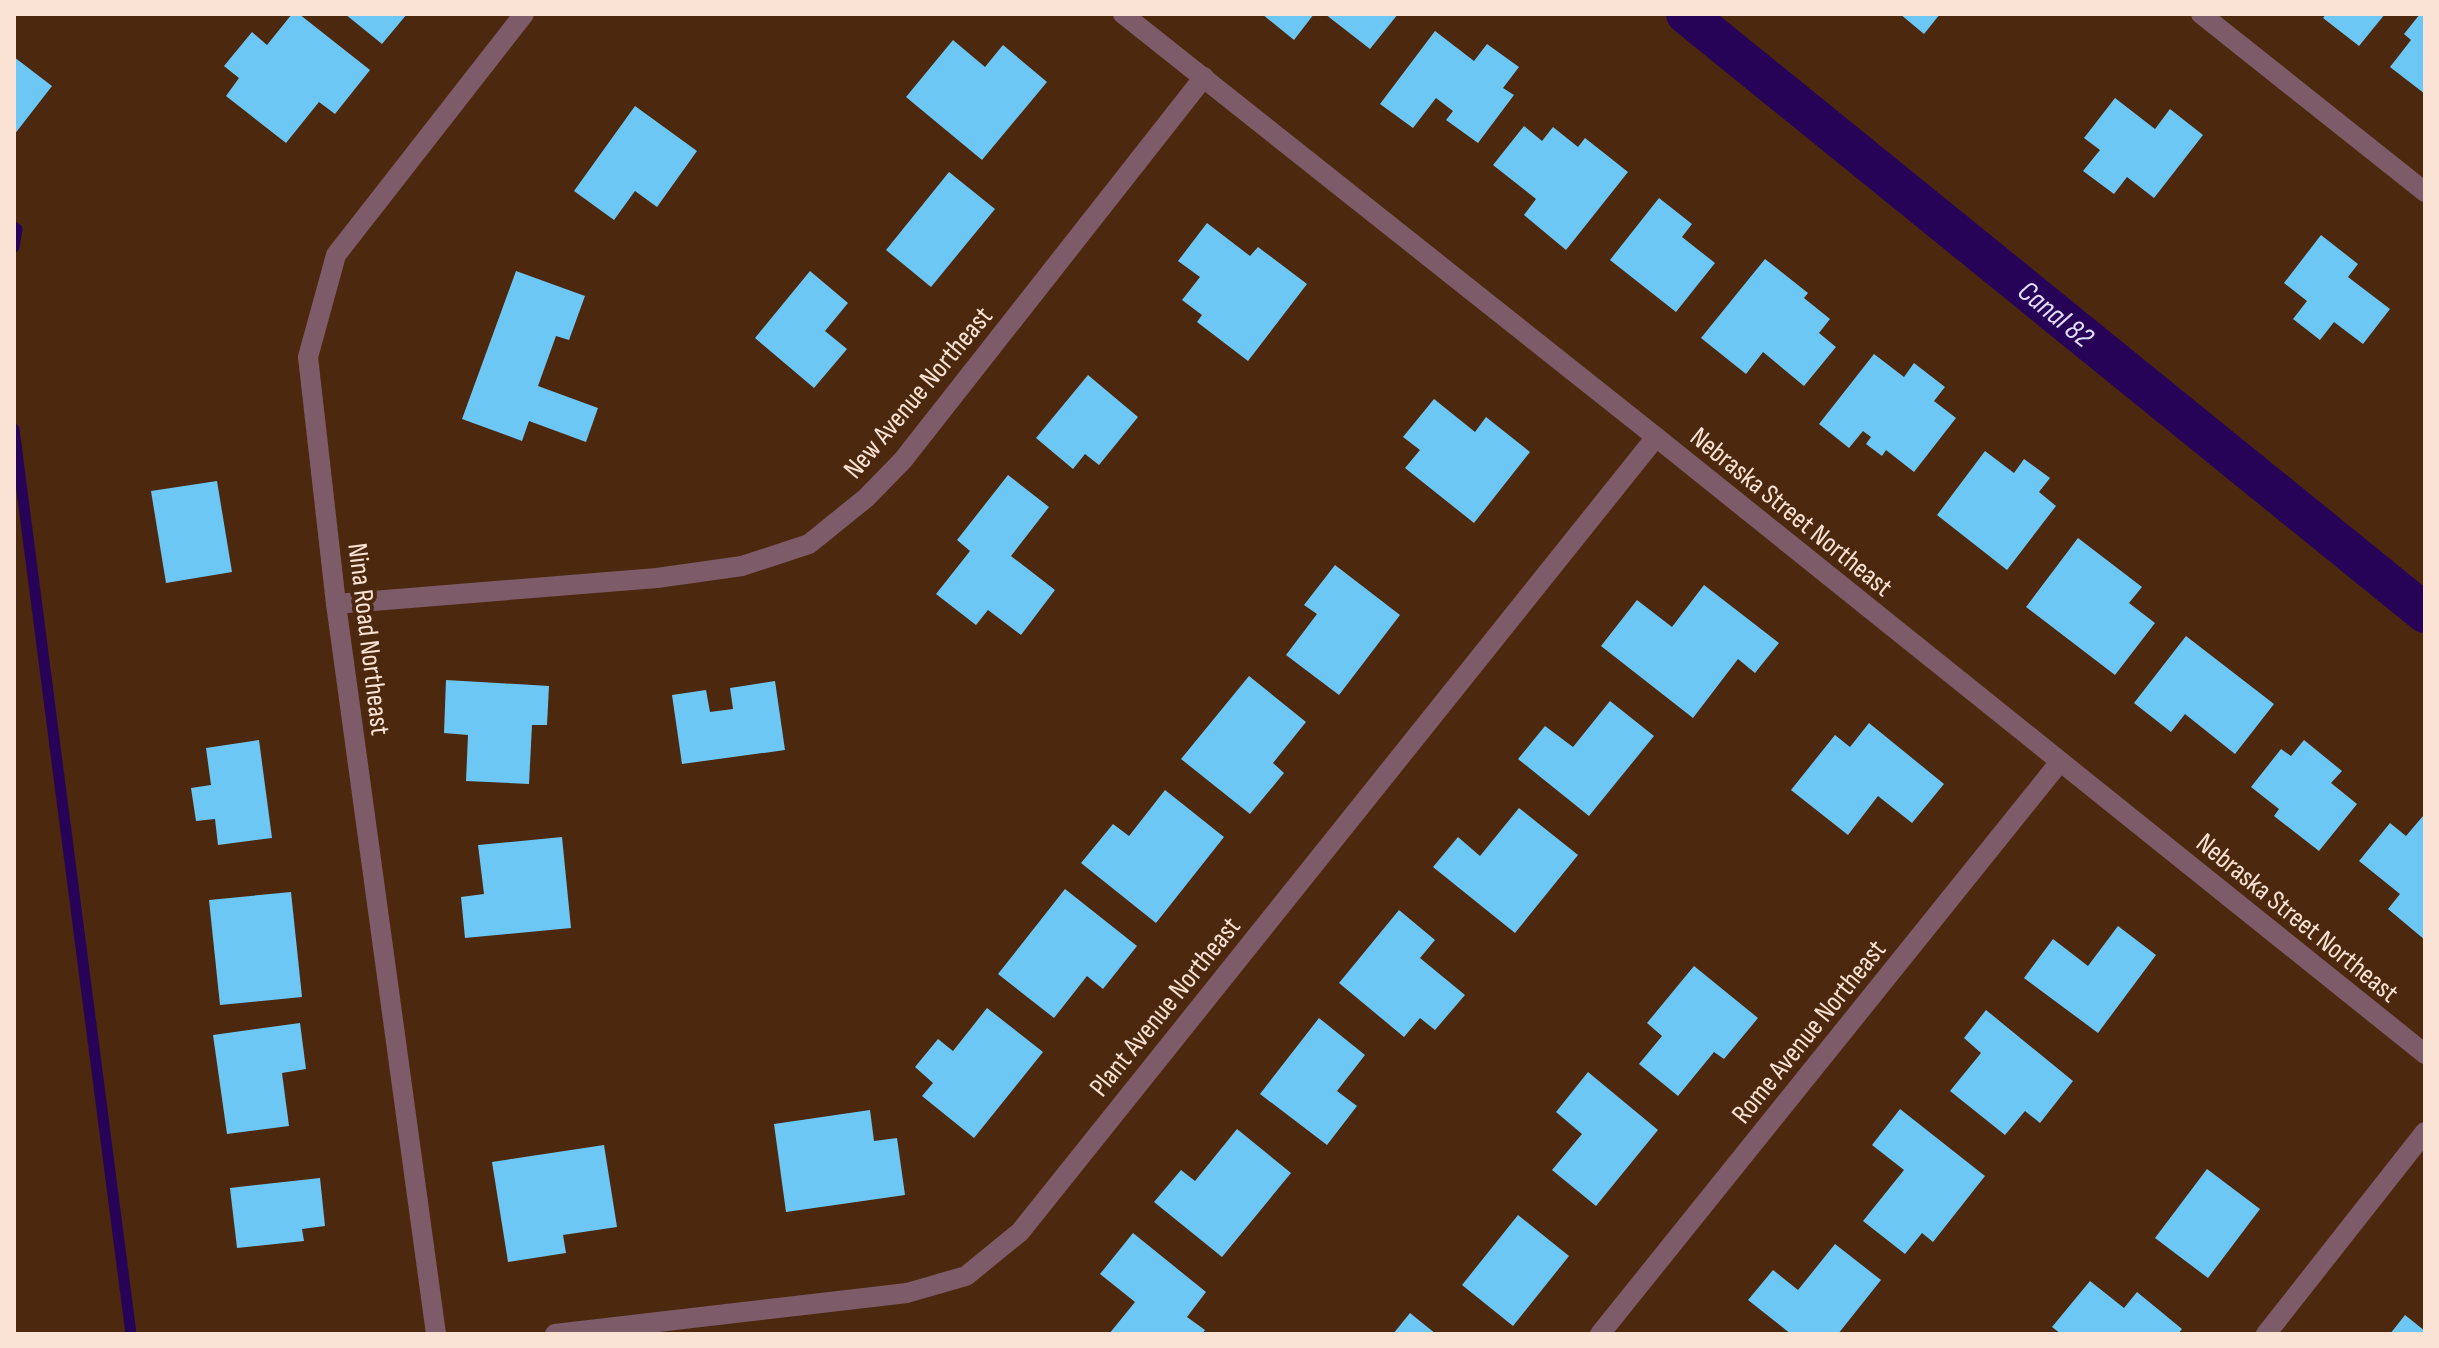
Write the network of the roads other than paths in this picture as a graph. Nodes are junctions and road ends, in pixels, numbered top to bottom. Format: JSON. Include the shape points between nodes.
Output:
{"nodes":[{"id":1,"x":524,"y":14,"type":"edge"},
{"id":2,"x":1123,"y":14,"type":"edge"},
{"id":3,"x":2201,"y":14,"type":"edge"},
{"id":4,"x":1204,"y":77,"type":"junction"},
{"id":5,"x":2425,"y":192,"type":"edge"},
{"id":6,"x":1656,"y":437,"type":"junction"},
{"id":7,"x":336,"y":604,"type":"junction"},
{"id":8,"x":2059,"y":763,"type":"junction"},
{"id":9,"x":2425,"y":1054,"type":"edge"},
{"id":10,"x":2425,"y":1132,"type":"edge"},
{"id":11,"x":436,"y":1334,"type":"edge"},
{"id":12,"x":555,"y":1334,"type":"edge"},
{"id":13,"x":1600,"y":1334,"type":"edge"},
{"id":14,"x":2266,"y":1334,"type":"edge"}],
"edges":[{"from":1,"to":7,"type":"street","name":"Nina Road Northeast","via":[[336,255],[308,357]]},
{"from":2,"to":4,"type":"street","name":"Nebraska Street Northeast"},
{"from":3,"to":5,"type":"street"},
{"from":4,"to":6,"type":"street","name":"Nebraska Street Northeast"},
{"from":4,"to":7,"type":"street","name":"New Avenue Northeast","via":[[903,460],[809,544],[742,566],[657,578]]},
{"from":6,"to":8,"type":"street","name":"Nebraska Street Northeast"},
{"from":6,"to":12,"type":"street","name":"Plant Avenue Northeast","via":[[1020,1232],[966,1276],[907,1293]]},
{"from":7,"to":11,"type":"street","name":"Nina Road Northeast"},
{"from":8,"to":9,"type":"street","name":"Nebraska Street Northeast"},
{"from":8,"to":13,"type":"street","name":"Rome Avenue Northeast"},
{"from":10,"to":14,"type":"street"}]}
